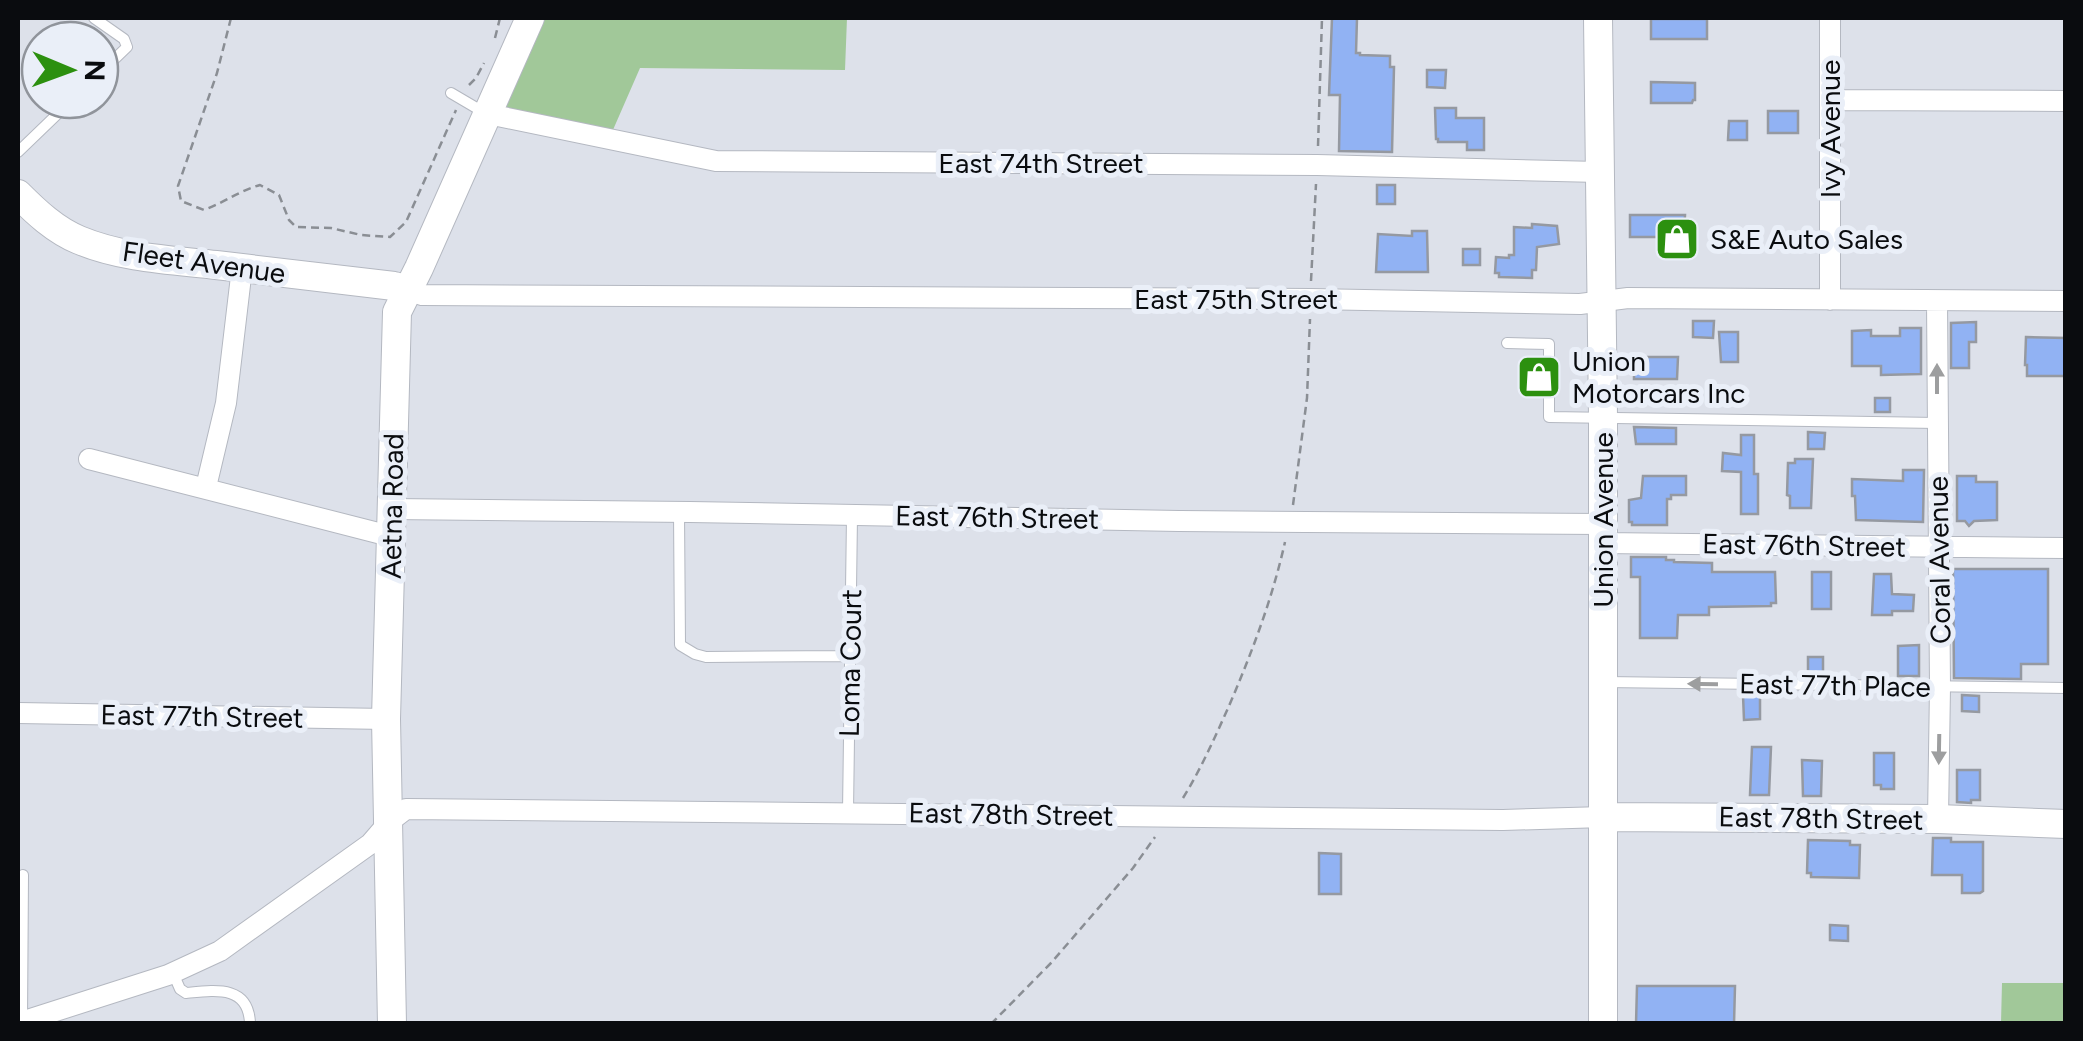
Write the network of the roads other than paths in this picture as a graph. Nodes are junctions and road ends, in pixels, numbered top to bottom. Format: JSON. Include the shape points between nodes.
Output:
{"nodes":[{"id":1,"x":530,"y":18,"type":"edge"},
{"id":2,"x":1598,"y":18,"type":"edge"},
{"id":3,"x":1830,"y":18,"type":"edge"},
{"id":4,"x":456,"y":96,"type":"road end"},
{"id":5,"x":1830,"y":100,"type":"junction"},
{"id":6,"x":2066,"y":101,"type":"edge"},
{"id":7,"x":488,"y":114,"type":"junction"},
{"id":8,"x":51,"y":120,"type":"edge"},
{"id":9,"x":18,"y":152,"type":"edge"},
{"id":10,"x":1598,"y":172,"type":"junction"},
{"id":11,"x":18,"y":194,"type":"edge"},
{"id":12,"x":242,"y":268,"type":"junction"},
{"id":13,"x":407,"y":290,"type":"junction"},
{"id":14,"x":1830,"y":300,"type":"junction"},
{"id":15,"x":1602,"y":301,"type":"junction"},
{"id":16,"x":1936,"y":301,"type":"junction"},
{"id":17,"x":2066,"y":301,"type":"edge"},
{"id":18,"x":1507,"y":344,"type":"dead end"},
{"id":19,"x":1602,"y":417,"type":"junction"},
{"id":20,"x":1937,"y":423,"type":"junction"},
{"id":21,"x":89,"y":459,"type":"dead end"},
{"id":22,"x":206,"y":487,"type":"junction"},
{"id":23,"x":680,"y":512,"type":"junction"},
{"id":24,"x":852,"y":515,"type":"junction"},
{"id":25,"x":392,"y":521,"type":"junction"},
{"id":26,"x":1602,"y":534,"type":"junction"},
{"id":27,"x":1938,"y":546,"type":"junction"},
{"id":28,"x":2066,"y":548,"type":"edge"},
{"id":29,"x":850,"y":656,"type":"junction"},
{"id":30,"x":1604,"y":682,"type":"junction"},
{"id":31,"x":1940,"y":687,"type":"junction"},
{"id":32,"x":2066,"y":688,"type":"edge"},
{"id":33,"x":18,"y":713,"type":"edge"},
{"id":34,"x":386,"y":719,"type":"junction"},
{"id":35,"x":848,"y":812,"type":"junction"},
{"id":36,"x":1604,"y":817,"type":"junction"},
{"id":37,"x":1938,"y":819,"type":"junction"},
{"id":38,"x":389,"y":822,"type":"junction"},
{"id":39,"x":2066,"y":824,"type":"edge"},
{"id":40,"x":24,"y":875,"type":"dead end"},
{"id":41,"x":173,"y":973,"type":"junction"},
{"id":42,"x":20,"y":1022,"type":"edge"},
{"id":43,"x":250,"y":1024,"type":"edge"},
{"id":44,"x":392,"y":1024,"type":"edge"},
{"id":45,"x":1603,"y":1024,"type":"edge"}],
"edges":[{"from":1,"to":7,"type":"main road","name":"Aetna Road"},
{"from":2,"to":10,"type":"main road","name":"Union Avenue"},
{"from":3,"to":5,"type":"street","name":"Ivy Avenue"},
{"from":4,"to":7,"type":"lane"},
{"from":5,"to":6,"type":"street"},
{"from":5,"to":14,"type":"street","name":"Ivy Avenue"},
{"from":7,"to":10,"type":"street","name":"East 74th Street","via":[[716,161]]},
{"from":7,"to":13,"type":"main road","name":"Aetna Road"},
{"from":8,"to":9,"type":"lane"},
{"from":10,"to":15,"type":"main road","name":"Union Avenue"},
{"from":11,"to":12,"type":"main road","name":"Fleet Avenue","via":[[37,214],[96,246]]},
{"from":12,"to":13,"type":"main road","name":"Fleet Avenue"},
{"from":12,"to":22,"type":"street","via":[[226,404]]},
{"from":13,"to":15,"type":"street","name":"East 75th Street"},
{"from":13,"to":25,"type":"main road","name":"Aetna Road","via":[[398,312]]},
{"from":14,"to":15,"type":"street","name":"East 75th Street"},
{"from":14,"to":16,"type":"street","name":"East 75th Street"},
{"from":15,"to":19,"type":"main road","name":"Union Avenue"},
{"from":16,"to":17,"type":"street","name":"East 75th Street"},
{"from":20,"to":16,"type":"street","name":"Coral Avenue","one_way":true},
{"from":18,"to":19,"type":"lane","via":[[1549,344],[1549,417]]},
{"from":19,"to":20,"type":"lane"},
{"from":19,"to":26,"type":"main road","name":"Union Avenue"},
{"from":20,"to":27,"type":"street","name":"Coral Avenue"},
{"from":21,"to":22,"type":"street","name":"East 76th Street"},
{"from":22,"to":25,"type":"street","name":"East 76th Street","via":[[378,533]]},
{"from":23,"to":24,"type":"street","name":"East 76th Street"},
{"from":23,"to":25,"type":"street","name":"East 76th Street"},
{"from":23,"to":29,"type":"lane","via":[[680,645],[706,657]]},
{"from":24,"to":26,"type":"street","name":"East 76th Street"},
{"from":24,"to":29,"type":"lane","name":"Loma Court"},
{"from":25,"to":34,"type":"main road","name":"Aetna Road"},
{"from":26,"to":27,"type":"street","name":"East 76th Street"},
{"from":26,"to":30,"type":"main road","name":"Union Avenue"},
{"from":27,"to":28,"type":"street","name":"East 76th Street"},
{"from":27,"to":31,"type":"street","name":"Coral Avenue"},
{"from":29,"to":35,"type":"lane","name":"Loma Court"},
{"from":31,"to":30,"type":"lane","name":"East 77th Place","one_way":true},
{"from":30,"to":36,"type":"main road","name":"Union Avenue"},
{"from":31,"to":32,"type":"lane","name":"East 77th Place"},
{"from":31,"to":37,"type":"street","name":"Coral Avenue","one_way":true},
{"from":33,"to":34,"type":"street","name":"East 77th Street"},
{"from":34,"to":38,"type":"main road","name":"Aetna Road"},
{"from":35,"to":36,"type":"street","name":"East 78th Street"},
{"from":35,"to":38,"type":"street","name":"East 78th Street","via":[[406,809]]},
{"from":36,"to":37,"type":"main road","name":"East 78th Street"},
{"from":36,"to":45,"type":"main road","name":"Union Avenue"},
{"from":37,"to":39,"type":"main road","name":"East 78th Street"},
{"from":38,"to":41,"type":"street","name":"East 78th Street","via":[[370,844],[220,951]]},
{"from":38,"to":44,"type":"main road","name":"Aetna Road"},
{"from":40,"to":42,"type":"lane"},
{"from":41,"to":42,"type":"street","name":"East 78th Street"},
{"from":41,"to":43,"type":"lane","via":[[186,992],[236,994],[246,1002]]}]}
